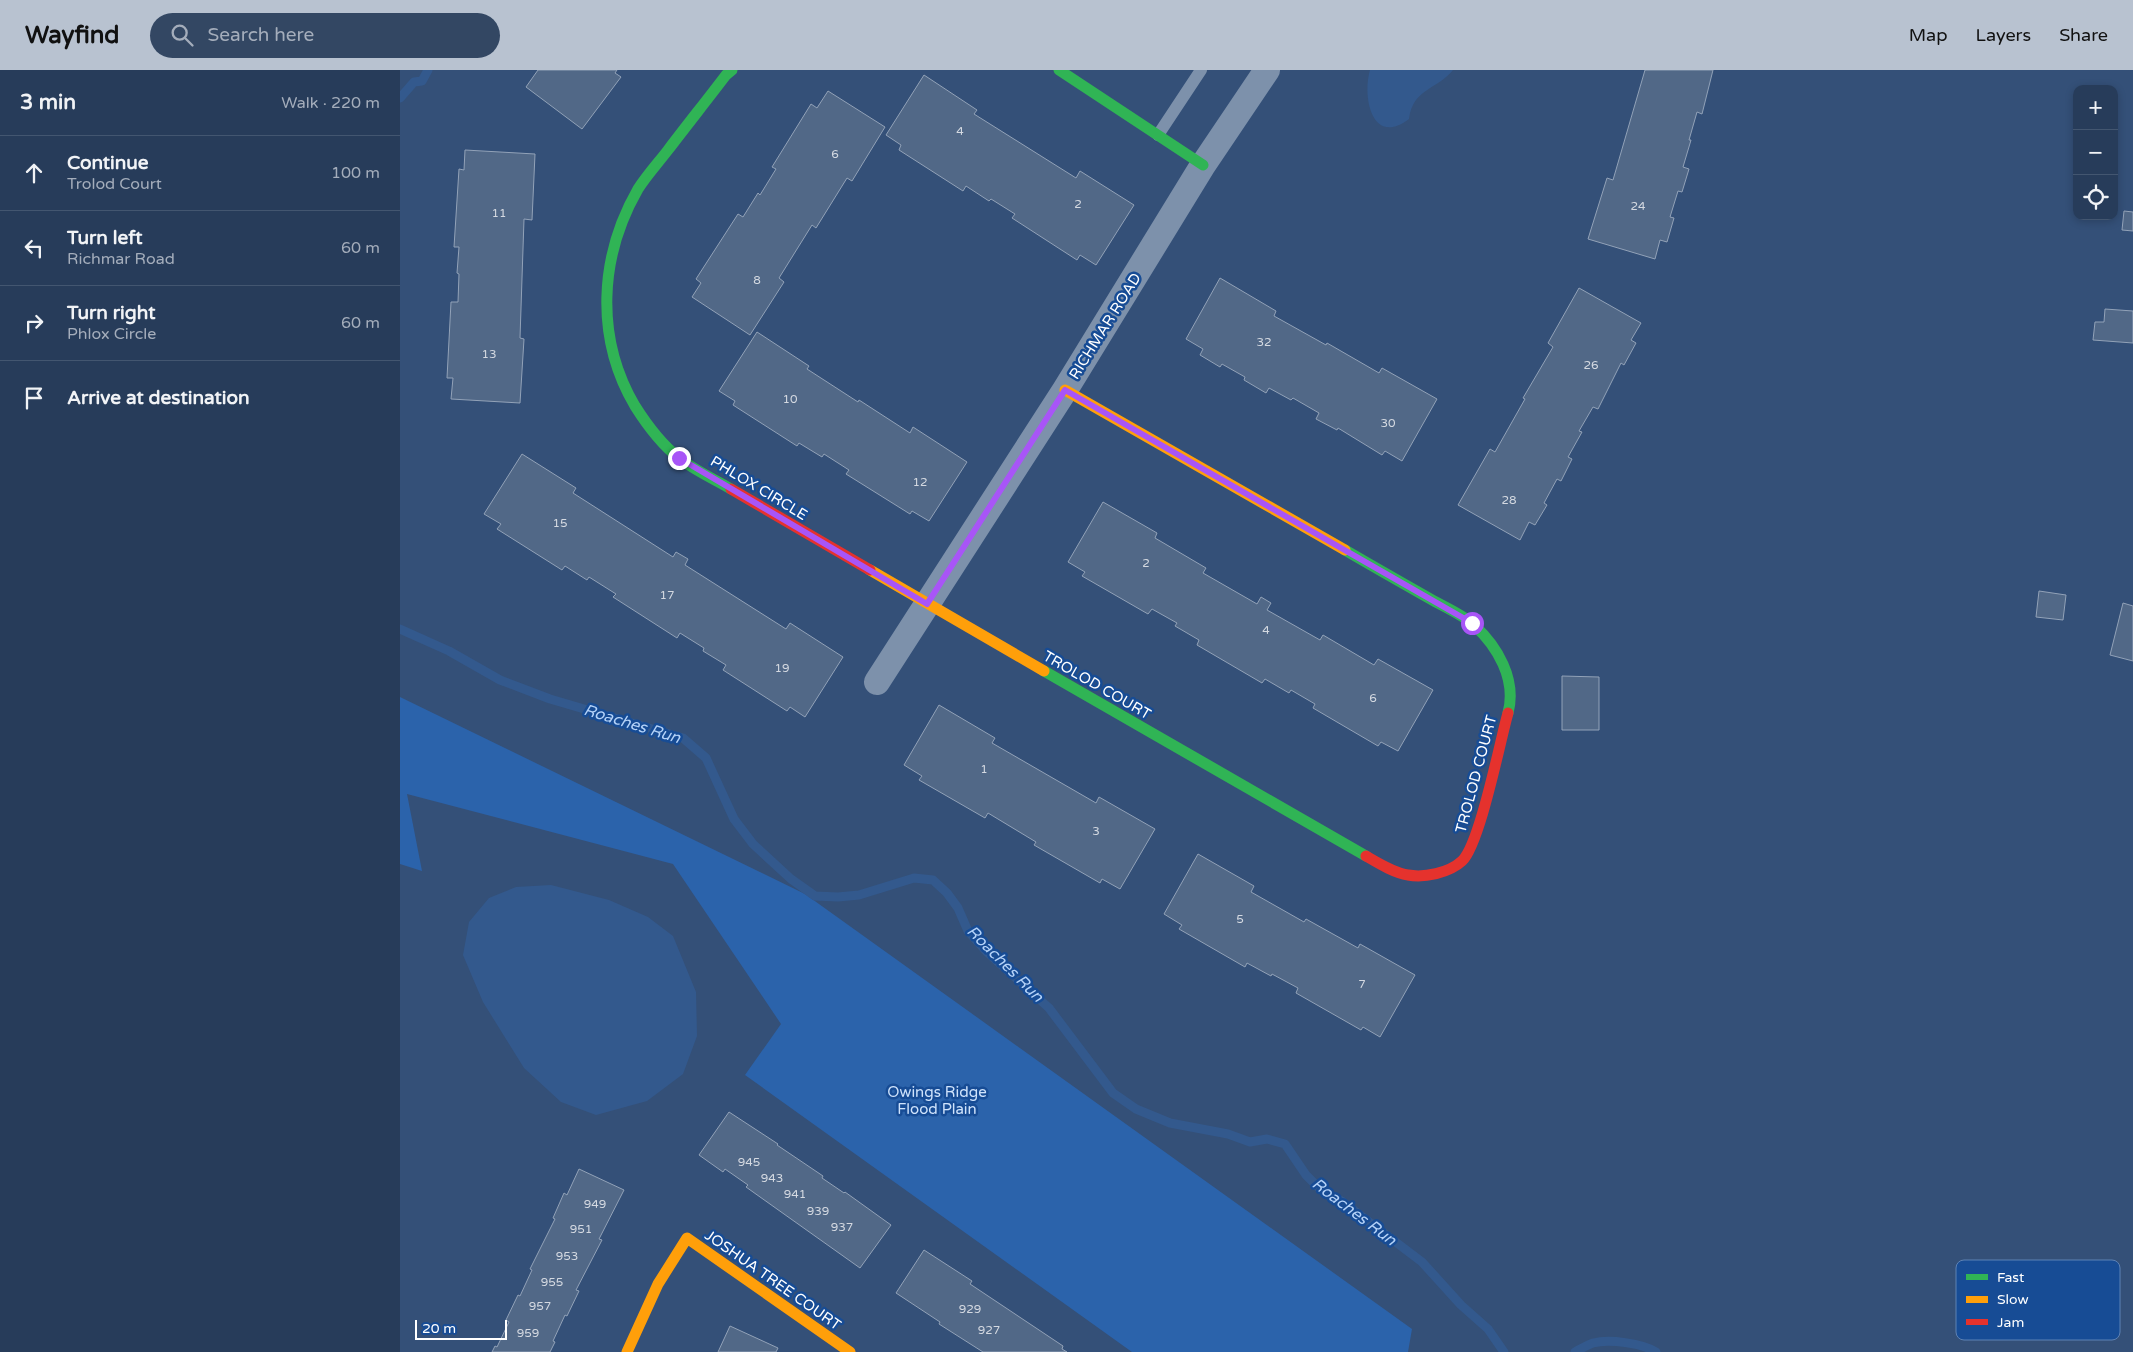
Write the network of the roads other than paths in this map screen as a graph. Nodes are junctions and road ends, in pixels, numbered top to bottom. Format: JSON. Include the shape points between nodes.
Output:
{"nodes":[{"id":1,"x":732,"y":70,"type":"edge"},
{"id":2,"x":1059,"y":70,"type":"edge"},
{"id":3,"x":1201,"y":70,"type":"edge"},
{"id":4,"x":1267,"y":70,"type":"edge"},
{"id":5,"x":1158,"y":135,"type":"junction"},
{"id":6,"x":1203,"y":165,"type":"junction"},
{"id":7,"x":1065,"y":390,"type":"junction"},
{"id":8,"x":927,"y":604,"type":"junction"},
{"id":9,"x":877,"y":682,"type":"dead end"},
{"id":10,"x":627,"y":1352,"type":"edge"},
{"id":11,"x":850,"y":1352,"type":"edge"}],
"edges":[{"from":1,"to":8,"type":"street","name":"PHLOX CIRCLE","via":[[638,189],[618,228],[607,270],[605,314],[611,350],[623,386],[646,424],[679,458]]},
{"from":2,"to":5,"type":"street"},
{"from":3,"to":5,"type":"lane"},
{"from":4,"to":6,"type":"street","name":"RICHMAR ROAD"},
{"from":5,"to":6,"type":"street"},
{"from":6,"to":7,"type":"street","name":"RICHMAR ROAD"},
{"from":7,"to":8,"type":"street","name":"RICHMAR ROAD"},
{"from":7,"to":8,"type":"street","name":"TROLOD COURT","via":[[1472,623],[1493,645],[1508,679],[1510,705],[1474,842],[1462,861],[1445,871],[1425,875],[1407,875],[1380,864]]},
{"from":8,"to":9,"type":"street","name":"RICHMAR ROAD"},
{"from":10,"to":11,"type":"street","name":"JOSHUA TREE COURT","via":[[658,1284],[687,1238]]}]}
